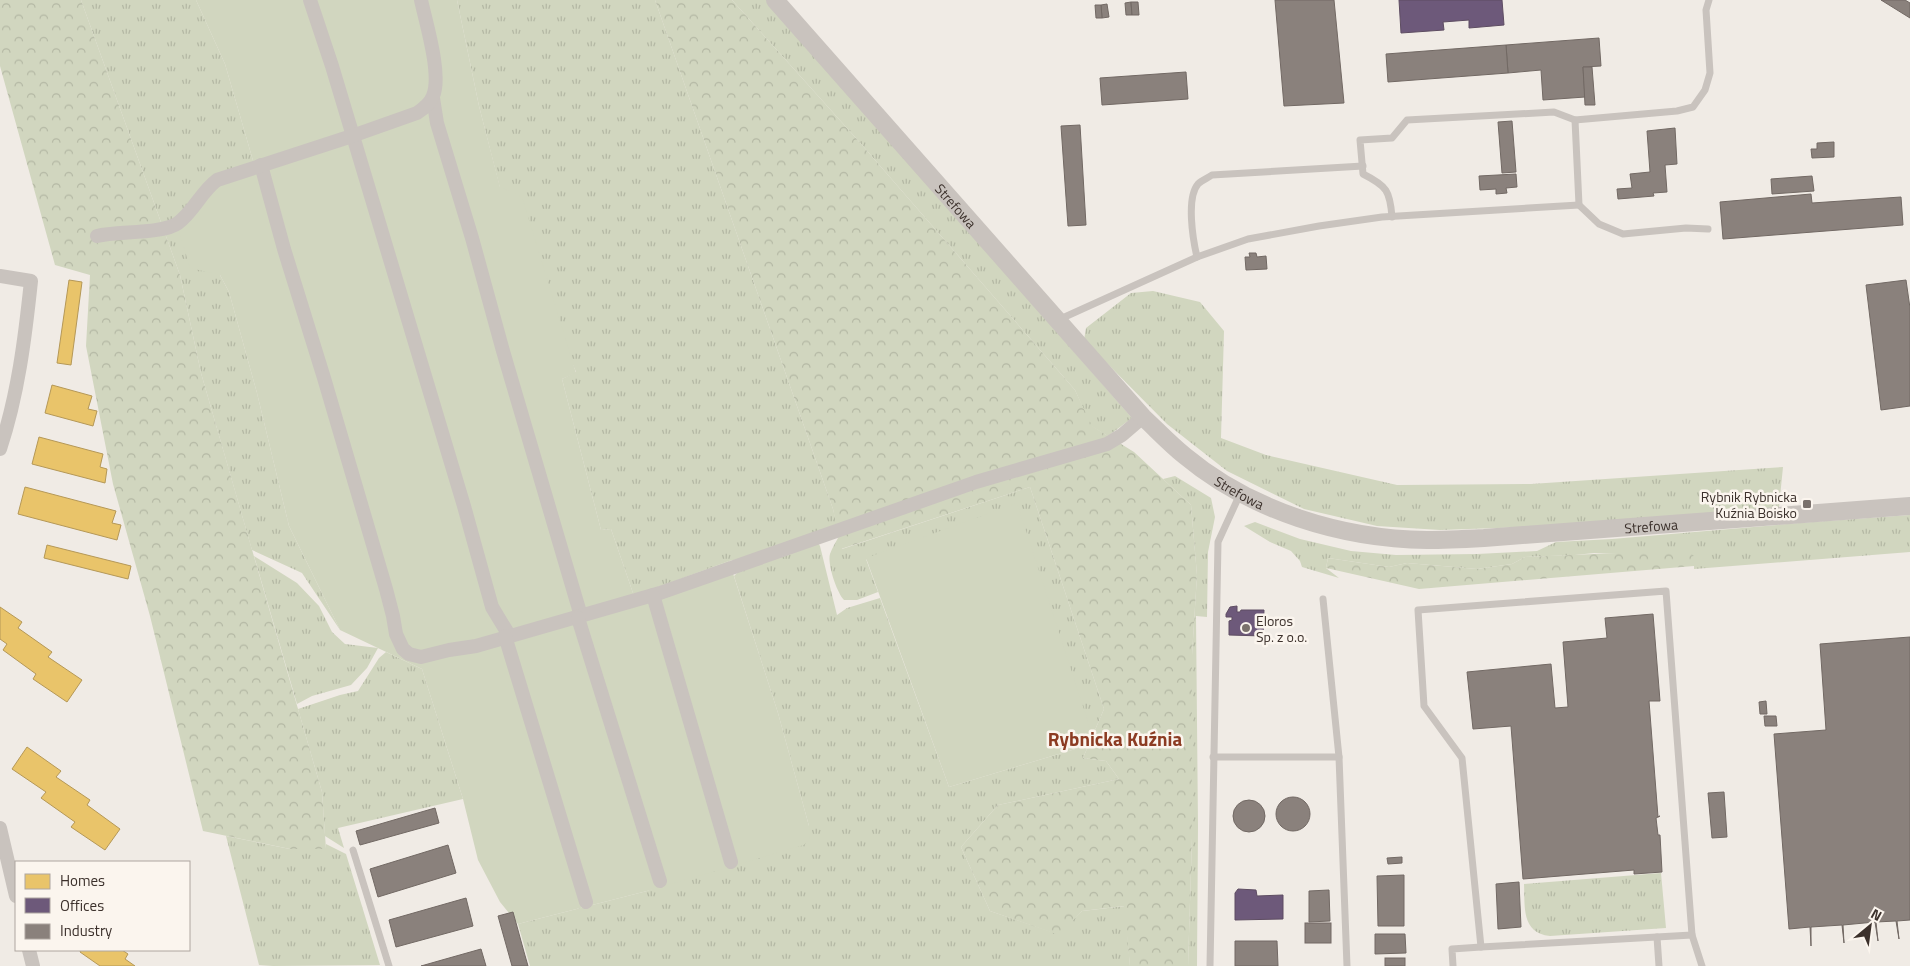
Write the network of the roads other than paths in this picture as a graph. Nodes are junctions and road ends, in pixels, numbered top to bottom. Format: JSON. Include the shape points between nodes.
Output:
{"nodes":[{"id":1,"x":310,"y":0,"type":"edge"},
{"id":2,"x":421,"y":0,"type":"edge"},
{"id":3,"x":775,"y":0,"type":"edge"},
{"id":4,"x":1709,"y":0,"type":"edge"},
{"id":5,"x":433,"y":98,"type":"junction"},
{"id":6,"x":1575,"y":120,"type":"junction"},
{"id":7,"x":352,"y":136,"type":"junction"},
{"id":8,"x":260,"y":165,"type":"junction"},
{"id":9,"x":1363,"y":166,"type":"junction"},
{"id":10,"x":1579,"y":205,"type":"junction"},
{"id":11,"x":1392,"y":217,"type":"junction"},
{"id":12,"x":1708,"y":229,"type":"dead end"},
{"id":13,"x":97,"y":236,"type":"dead end"},
{"id":14,"x":1197,"y":257,"type":"junction"},
{"id":15,"x":0,"y":276,"type":"edge"},
{"id":16,"x":1058,"y":320,"type":"junction"},
{"id":17,"x":1143,"y":417,"type":"junction"},
{"id":18,"x":0,"y":449,"type":"edge"},
{"id":19,"x":1241,"y":493,"type":"junction"},
{"id":20,"x":1910,"y":506,"type":"edge"},
{"id":21,"x":654,"y":595,"type":"junction"},
{"id":22,"x":1323,"y":599,"type":"dead end"},
{"id":23,"x":580,"y":617,"type":"junction"},
{"id":24,"x":507,"y":636,"type":"junction"},
{"id":25,"x":1213,"y":757,"type":"junction"},
{"id":26,"x":1339,"y":757,"type":"junction"},
{"id":27,"x":0,"y":828,"type":"edge"},
{"id":28,"x":352,"y":850,"type":"dead end"},
{"id":29,"x":731,"y":862,"type":"dead end"},
{"id":30,"x":660,"y":881,"type":"dead end"},
{"id":31,"x":15,"y":892,"type":"edge"},
{"id":32,"x":586,"y":902,"type":"dead end"},
{"id":33,"x":1692,"y":936,"type":"junction"},
{"id":34,"x":1657,"y":937,"type":"junction"},
{"id":35,"x":1481,"y":946,"type":"junction"},
{"id":36,"x":29,"y":951,"type":"edge"},
{"id":37,"x":33,"y":966,"type":"edge"},
{"id":38,"x":390,"y":966,"type":"edge"},
{"id":39,"x":1210,"y":966,"type":"edge"},
{"id":40,"x":1347,"y":966,"type":"edge"},
{"id":41,"x":1453,"y":966,"type":"edge"},
{"id":42,"x":1659,"y":966,"type":"edge"},
{"id":43,"x":1702,"y":966,"type":"edge"}],
"edges":[{"from":1,"to":7,"type":"street"},
{"from":2,"to":5,"type":"street","via":[[435,66]]},
{"from":3,"to":16,"type":"street","name":"Strefowa"},
{"from":4,"to":6,"type":"lane","via":[[1706,10],[1710,73],[1705,90],[1693,106],[1677,111]]},
{"from":5,"to":7,"type":"street","via":[[417,113]]},
{"from":5,"to":23,"type":"street","via":[[437,122]]},
{"from":6,"to":9,"type":"lane","via":[[1554,112],[1407,120],[1392,138],[1360,140]]},
{"from":6,"to":10,"type":"lane"},
{"from":7,"to":8,"type":"street"},
{"from":7,"to":24,"type":"street","via":[[492,607]]},
{"from":8,"to":13,"type":"street","via":[[217,180],[185,217],[171,227]]},
{"from":8,"to":24,"type":"street","via":[[403,649],[414,656],[426,656]]},
{"from":9,"to":11,"type":"lane","via":[[1364,174],[1379,182],[1390,196]]},
{"from":9,"to":14,"type":"lane","via":[[1212,175],[1199,183],[1192,196],[1193,242]]},
{"from":10,"to":11,"type":"lane"},
{"from":10,"to":12,"type":"lane","via":[[1599,224],[1623,234]]},
{"from":11,"to":14,"type":"lane","via":[[1248,239]]},
{"from":14,"to":16,"type":"lane"},
{"from":15,"to":18,"type":"street","via":[[31,281],[18,380]]},
{"from":16,"to":17,"type":"street","name":"Strefowa"},
{"from":17,"to":19,"type":"street","name":"Strefowa","via":[[1186,457]]},
{"from":17,"to":21,"type":"street","via":[[1107,444],[976,482]]},
{"from":19,"to":20,"type":"street","name":"Strefowa","via":[[1332,528],[1426,540]]},
{"from":19,"to":25,"type":"lane","via":[[1218,542]]},
{"from":21,"to":23,"type":"street"},
{"from":21,"to":29,"type":"street"},
{"from":22,"to":26,"type":"lane"},
{"from":23,"to":24,"type":"street"},
{"from":23,"to":30,"type":"street"},
{"from":24,"to":32,"type":"street"},
{"from":25,"to":26,"type":"lane"},
{"from":25,"to":39,"type":"lane"},
{"from":26,"to":40,"type":"lane"},
{"from":27,"to":31,"type":"street"},
{"from":28,"to":38,"type":"lane"},
{"from":33,"to":34,"type":"lane"},
{"from":33,"to":35,"type":"lane","via":[[1666,591],[1418,610],[1424,706],[1462,758]]},
{"from":33,"to":43,"type":"lane"},
{"from":34,"to":35,"type":"lane"},
{"from":34,"to":42,"type":"lane"},
{"from":35,"to":41,"type":"lane","via":[[1452,949]]},
{"from":36,"to":37,"type":"street"}]}
